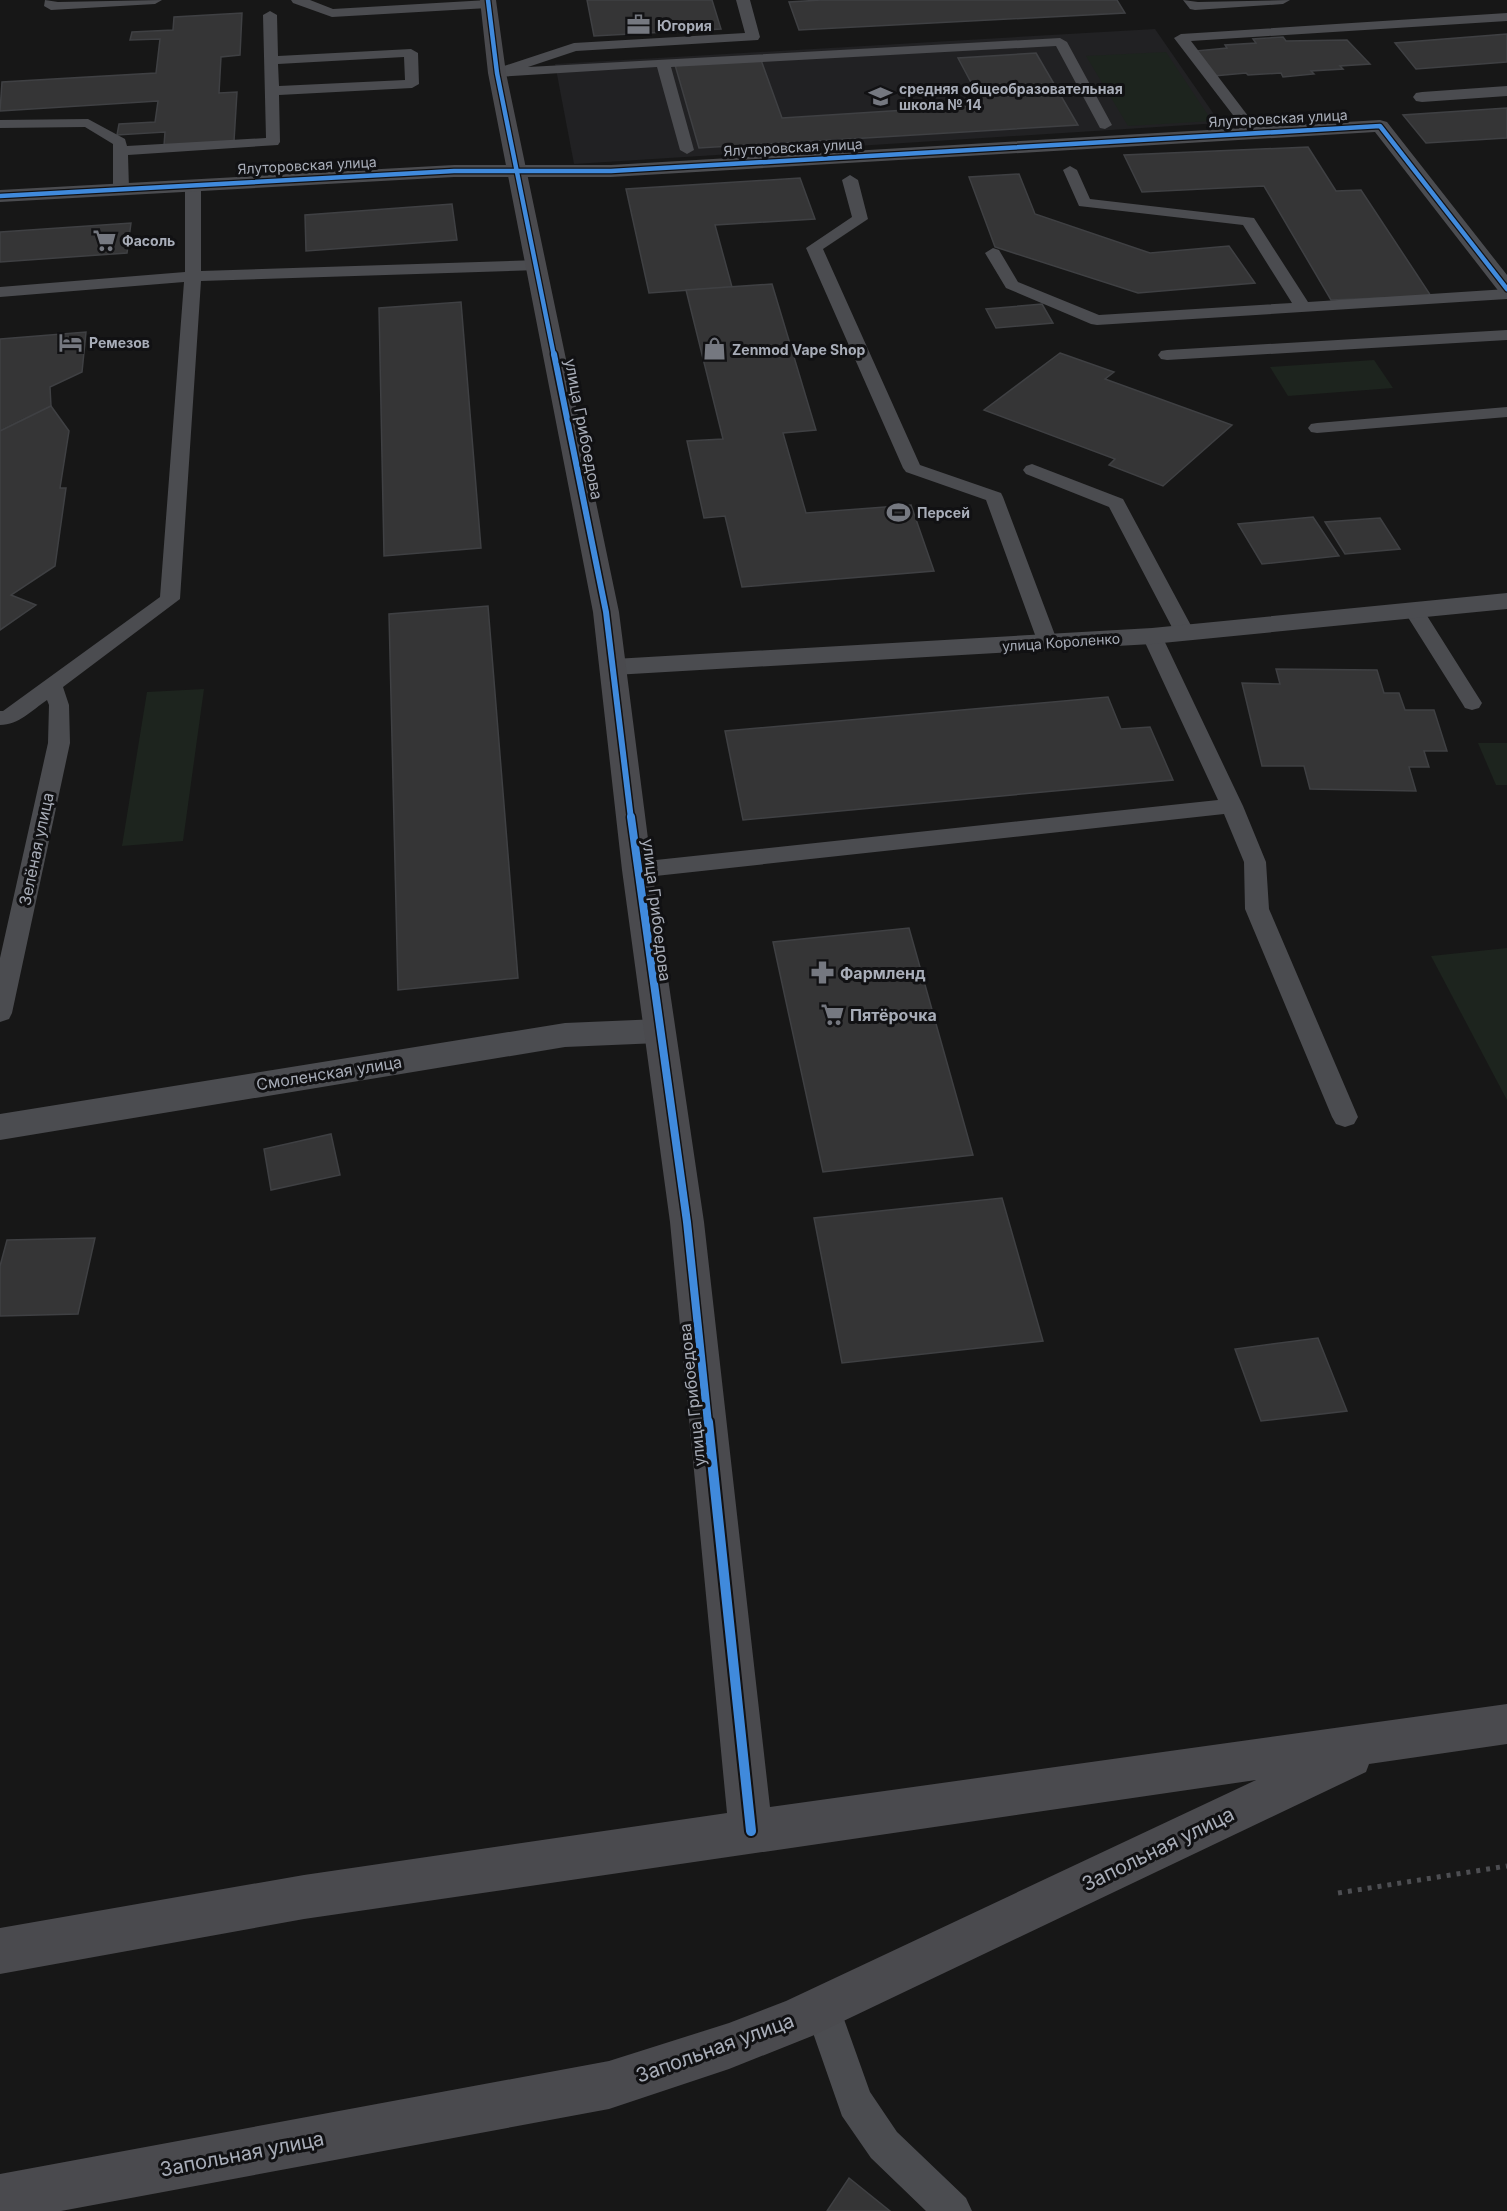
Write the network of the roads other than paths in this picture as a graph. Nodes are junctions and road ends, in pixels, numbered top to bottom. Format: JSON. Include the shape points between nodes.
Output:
{"nodes":[{"id":1,"x":52,"y":0,"type":"edge"},
{"id":2,"x":155,"y":0,"type":"edge"},
{"id":3,"x":298,"y":0,"type":"edge"},
{"id":4,"x":742,"y":0,"type":"edge"},
{"id":5,"x":1190,"y":0,"type":"edge"},
{"id":6,"x":1283,"y":0,"type":"edge"},
{"id":7,"x":488,"y":2,"type":"edge"},
{"id":8,"x":270,"y":15,"type":"dead end"},
{"id":9,"x":1507,"y":16,"type":"edge"},
{"id":10,"x":271,"y":60,"type":"junction"},
{"id":11,"x":663,"y":63,"type":"junction"},
{"id":12,"x":497,"y":73,"type":"junction"},
{"id":13,"x":272,"y":91,"type":"junction"},
{"id":14,"x":1507,"y":91,"type":"edge"},
{"id":15,"x":1422,"y":97,"type":"dead end"},
{"id":16,"x":0,"y":124,"type":"edge"},
{"id":17,"x":1105,"y":125,"type":"dead end"},
{"id":18,"x":1254,"y":133,"type":"junction"},
{"id":19,"x":687,"y":150,"type":"dead end"},
{"id":20,"x":119,"y":151,"type":"junction"},
{"id":21,"x":517,"y":170,"type":"junction"},
{"id":22,"x":1070,"y":170,"type":"dead end"},
{"id":23,"x":850,"y":180,"type":"dead end"},
{"id":24,"x":193,"y":185,"type":"junction"},
{"id":25,"x":121,"y":189,"type":"junction"},
{"id":26,"x":0,"y":196,"type":"edge"},
{"id":27,"x":993,"y":253,"type":"dead end"},
{"id":28,"x":538,"y":265,"type":"junction"},
{"id":29,"x":194,"y":276,"type":"junction"},
{"id":30,"x":1507,"y":289,"type":"edge"},
{"id":31,"x":0,"y":292,"type":"edge"},
{"id":32,"x":1507,"y":294,"type":"edge"},
{"id":33,"x":1303,"y":308,"type":"junction"},
{"id":34,"x":1507,"y":335,"type":"edge"},
{"id":35,"x":1167,"y":355,"type":"dead end"},
{"id":36,"x":1507,"y":412,"type":"edge"},
{"id":37,"x":1317,"y":428,"type":"dead end"},
{"id":38,"x":1032,"y":470,"type":"dead end"},
{"id":39,"x":1507,"y":601,"type":"edge"},
{"id":40,"x":1414,"y":610,"type":"junction"},
{"id":41,"x":1185,"y":633,"type":"junction"},
{"id":42,"x":1152,"y":636,"type":"junction"},
{"id":43,"x":1048,"y":643,"type":"junction"},
{"id":44,"x":614,"y":667,"type":"junction"},
{"id":45,"x":52,"y":686,"type":"junction"},
{"id":46,"x":1472,"y":703,"type":"dead end"},
{"id":47,"x":0,"y":718,"type":"edge"},
{"id":48,"x":1233,"y":806,"type":"junction"},
{"id":49,"x":637,"y":870,"type":"junction"},
{"id":50,"x":0,"y":1013,"type":"edge"},
{"id":51,"x":659,"y":1031,"type":"junction"},
{"id":52,"x":1345,"y":1117,"type":"dead end"},
{"id":53,"x":0,"y":1127,"type":"edge"},
{"id":54,"x":1507,"y":1724,"type":"edge"},
{"id":55,"x":1380,"y":1743,"type":"junction"},
{"id":56,"x":751,"y":1831,"type":"junction"},
{"id":57,"x":0,"y":1951,"type":"edge"},
{"id":58,"x":822,"y":2007,"type":"junction"},
{"id":59,"x":0,"y":2199,"type":"edge"},
{"id":60,"x":953,"y":2211,"type":"edge"}],
"edges":[{"from":1,"to":2,"type":"lane","via":[[51,6]]},
{"from":3,"to":7,"type":"lane","via":[[332,13]]},
{"from":4,"to":12,"type":"lane","via":[[753,37],[574,47]]},
{"from":5,"to":6,"type":"lane","via":[[1194,6]]},
{"from":7,"to":12,"type":"street","name":"улица Грибоедова"},
{"from":8,"to":10,"type":"lane"},
{"from":9,"to":18,"type":"lane","via":[[1181,38]]},
{"from":10,"to":13,"type":"lane"},
{"from":10,"to":13,"type":"lane","via":[[411,53],[412,84]]},
{"from":11,"to":12,"type":"lane"},
{"from":11,"to":17,"type":"lane","via":[[1060,42]]},
{"from":11,"to":19,"type":"lane"},
{"from":12,"to":21,"type":"street","name":"улица Грибоедова"},
{"from":13,"to":20,"type":"lane","via":[[273,142]]},
{"from":14,"to":15,"type":"street"},
{"from":16,"to":20,"type":"lane","via":[[88,123],[120,142]]},
{"from":18,"to":21,"type":"street","name":"Ялуторовская улица","via":[[611,171]]},
{"from":18,"to":30,"type":"street","name":"Ялуторовская улица","via":[[1380,126]]},
{"from":20,"to":25,"type":"lane"},
{"from":21,"to":24,"type":"street","name":"Ялуторовская улица"},
{"from":21,"to":28,"type":"street","name":"улица Грибоедова"},
{"from":22,"to":33,"type":"lane","via":[[1084,203],[1248,221]]},
{"from":23,"to":43,"type":"lane","via":[[860,219],[814,248],[912,468],[994,497]]},
{"from":24,"to":25,"type":"street","name":"Ялуторовская улица"},
{"from":24,"to":29,"type":"lane"},
{"from":25,"to":26,"type":"street","name":"Ялуторовская улица"},
{"from":27,"to":33,"type":"lane","via":[[1012,285],[1097,320]]},
{"from":28,"to":29,"type":"lane"},
{"from":28,"to":44,"type":"street","name":"улица Грибоедова"},
{"from":29,"to":31,"type":"lane"},
{"from":29,"to":45,"type":"lane","via":[[170,599]]},
{"from":32,"to":33,"type":"lane"},
{"from":34,"to":35,"type":"lane"},
{"from":36,"to":37,"type":"lane"},
{"from":38,"to":41,"type":"lane","via":[[1116,503]]},
{"from":39,"to":40,"type":"street","name":"улица Короленко"},
{"from":40,"to":41,"type":"street","name":"улица Короленко"},
{"from":40,"to":46,"type":"lane"},
{"from":41,"to":42,"type":"street","name":"улица Короленко"},
{"from":42,"to":43,"type":"street","name":"улица Короленко"},
{"from":42,"to":48,"type":"lane"},
{"from":43,"to":44,"type":"street","name":"улица Короленко"},
{"from":44,"to":49,"type":"street","name":"улица Грибоедова"},
{"from":45,"to":47,"type":"lane","via":[[8,718]]},
{"from":45,"to":50,"type":"lane","name":"Зелёная улица","via":[[59,705],[59,743]]},
{"from":48,"to":49,"type":"lane"},
{"from":48,"to":52,"type":"lane","via":[[1255,862],[1257,909]]},
{"from":49,"to":51,"type":"street","name":"улица Грибоедова"},
{"from":51,"to":53,"type":"street","name":"Смоленская улица","via":[[565,1035]]},
{"from":51,"to":56,"type":"street","name":"улица Грибоедова","via":[[689,1234]]},
{"from":54,"to":55,"type":"street","name":"Запольная улица"},
{"from":55,"to":56,"type":"street","name":"Запольная улица"},
{"from":55,"to":58,"type":"street","name":"Запольная улица"},
{"from":56,"to":57,"type":"street","name":"Запольная улица","via":[[304,1897]]},
{"from":58,"to":59,"type":"street","name":"Запольная улица","via":[[729,2046],[609,2085]]},
{"from":58,"to":60,"type":"lane","via":[[855,2103],[884,2145]]}]}
